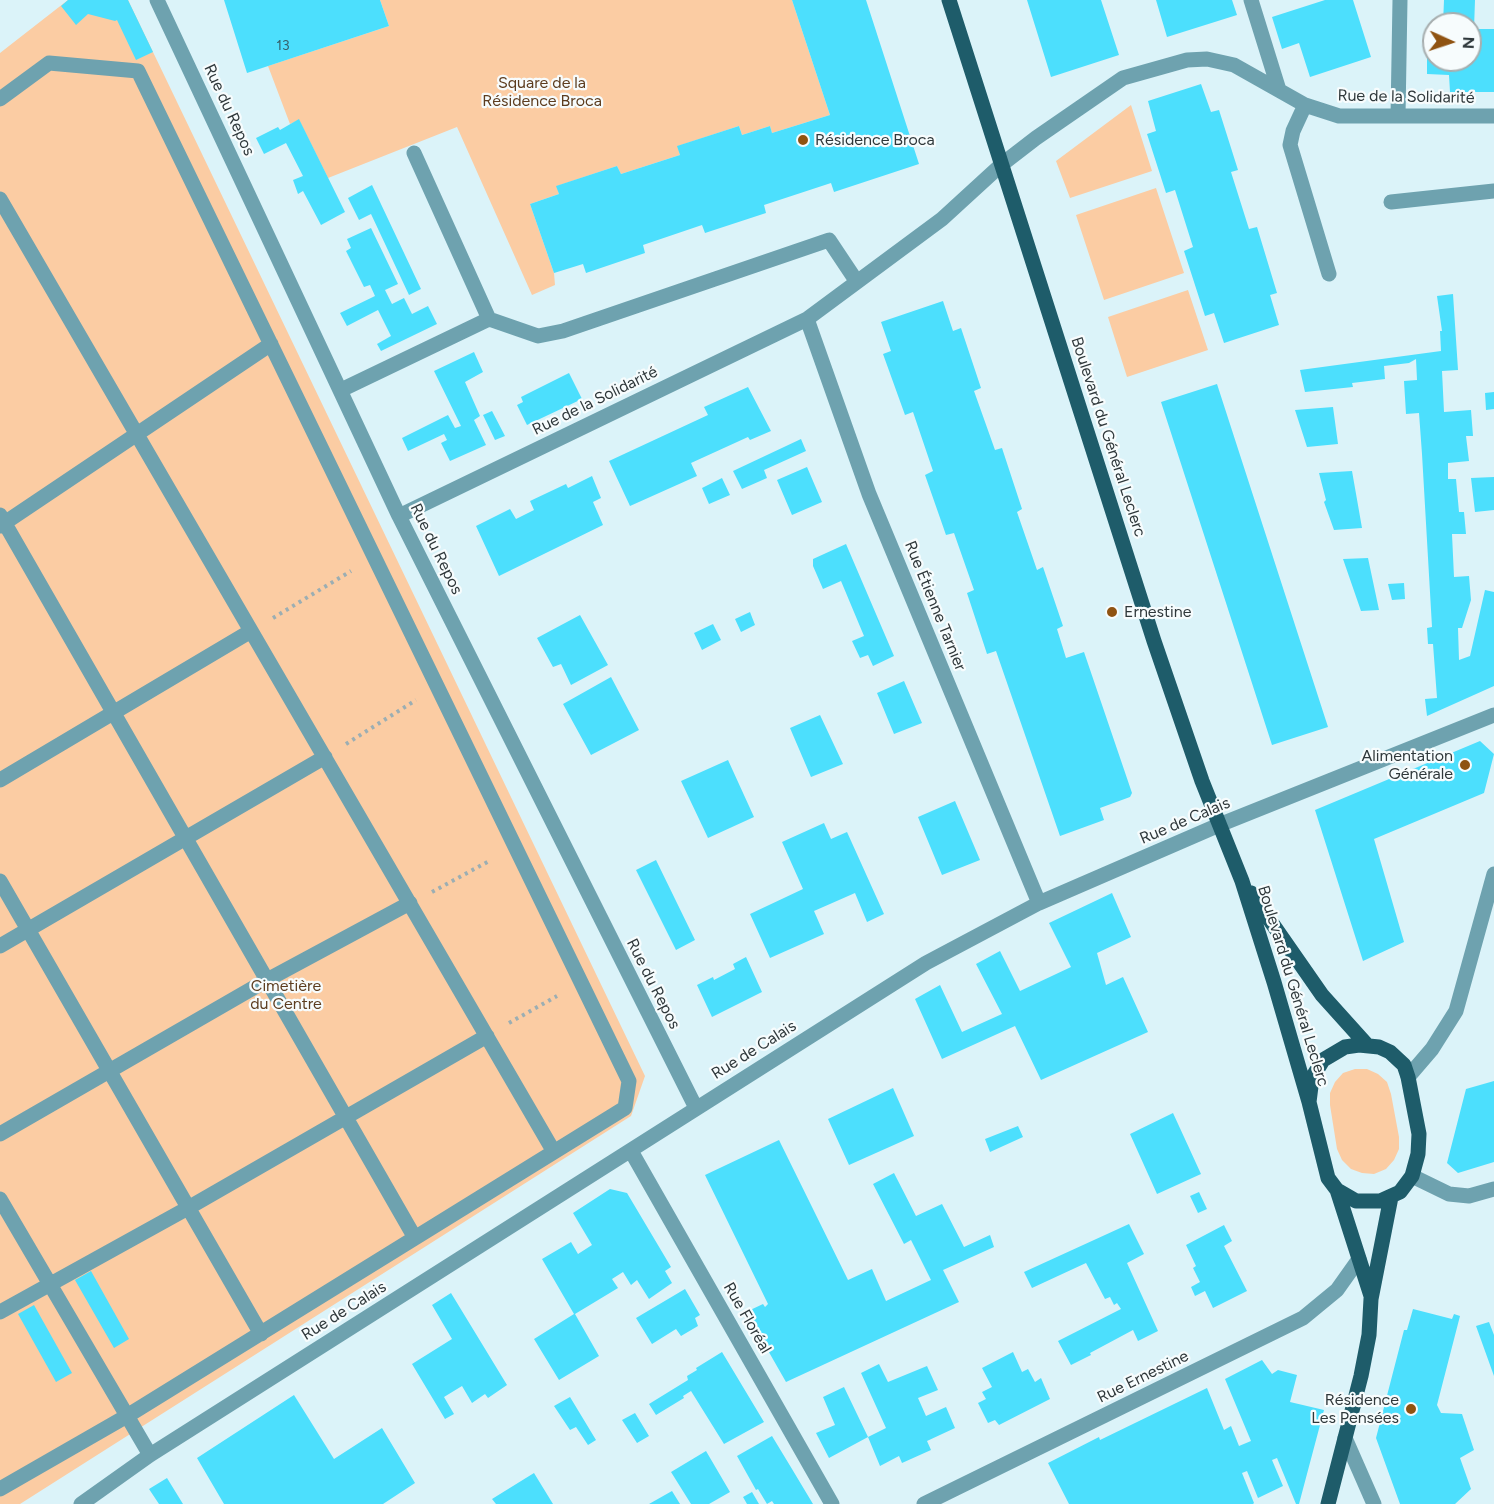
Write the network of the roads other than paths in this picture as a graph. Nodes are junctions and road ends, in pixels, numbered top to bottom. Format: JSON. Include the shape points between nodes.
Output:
{"nodes":[{"id":1,"x":157,"y":0,"type":"edge"},
{"id":2,"x":949,"y":0,"type":"edge"},
{"id":3,"x":1251,"y":0,"type":"edge"},
{"id":4,"x":1400,"y":0,"type":"edge"},
{"id":5,"x":1279,"y":90,"type":"junction"},
{"id":6,"x":0,"y":99,"type":"edge"},
{"id":7,"x":1305,"y":105,"type":"junction"},
{"id":8,"x":1398,"y":116,"type":"junction"},
{"id":9,"x":1494,"y":116,"type":"edge"},
{"id":10,"x":414,"y":153,"type":"dead end"},
{"id":11,"x":1001,"y":165,"type":"junction"},
{"id":12,"x":1494,"y":191,"type":"edge"},
{"id":13,"x":0,"y":199,"type":"edge"},
{"id":14,"x":1391,"y":202,"type":"dead end"},
{"id":15,"x":1329,"y":274,"type":"dead end"},
{"id":16,"x":856,"y":282,"type":"junction"},
{"id":17,"x":489,"y":319,"type":"junction"},
{"id":18,"x":807,"y":319,"type":"junction"},
{"id":19,"x":271,"y":344,"type":"junction"},
{"id":20,"x":341,"y":390,"type":"junction"},
{"id":21,"x":137,"y":435,"type":"junction"},
{"id":22,"x":399,"y":516,"type":"junction"},
{"id":23,"x":2,"y":522,"type":"edge"},
{"id":24,"x":251,"y":630,"type":"junction"},
{"id":25,"x":113,"y":713,"type":"junction"},
{"id":26,"x":1494,"y":715,"type":"edge"},
{"id":27,"x":325,"y":757,"type":"junction"},
{"id":28,"x":0,"y":780,"type":"edge"},
{"id":29,"x":1219,"y":825,"type":"junction"},
{"id":30,"x":184,"y":837,"type":"junction"},
{"id":31,"x":1494,"y":874,"type":"edge"},
{"id":32,"x":1242,"y":881,"type":"junction"},
{"id":33,"x":0,"y":882,"type":"edge"},
{"id":34,"x":410,"y":903,"type":"junction"},
{"id":35,"x":1039,"y":903,"type":"junction"},
{"id":36,"x":28,"y":930,"type":"junction"},
{"id":37,"x":0,"y":946,"type":"edge"},
{"id":38,"x":267,"y":980,"type":"junction"},
{"id":39,"x":487,"y":1036,"type":"junction"},
{"id":40,"x":1367,"y":1045,"type":"junction"},
{"id":41,"x":109,"y":1072,"type":"junction"},
{"id":42,"x":1408,"y":1077,"type":"junction"},
{"id":43,"x":1309,"y":1102,"type":"junction"},
{"id":44,"x":696,"y":1108,"type":"junction"},
{"id":45,"x":345,"y":1117,"type":"junction"},
{"id":46,"x":0,"y":1134,"type":"edge"},
{"id":47,"x":631,"y":1151,"type":"junction"},
{"id":48,"x":554,"y":1152,"type":"junction"},
{"id":49,"x":1412,"y":1176,"type":"junction"},
{"id":50,"x":1494,"y":1189,"type":"edge"},
{"id":51,"x":1336,"y":1190,"type":"junction"},
{"id":52,"x":1391,"y":1197,"type":"junction"},
{"id":53,"x":0,"y":1199,"type":"edge"},
{"id":54,"x":188,"y":1208,"type":"junction"},
{"id":55,"x":415,"y":1238,"type":"junction"},
{"id":56,"x":1359,"y":1259,"type":"junction"},
{"id":57,"x":50,"y":1285,"type":"junction"},
{"id":58,"x":1371,"y":1299,"type":"junction"},
{"id":59,"x":0,"y":1312,"type":"edge"},
{"id":60,"x":261,"y":1334,"type":"junction"},
{"id":61,"x":127,"y":1416,"type":"junction"},
{"id":62,"x":1345,"y":1438,"type":"junction"},
{"id":63,"x":150,"y":1455,"type":"junction"},
{"id":64,"x":0,"y":1489,"type":"edge"},
{"id":65,"x":81,"y":1504,"type":"edge"},
{"id":66,"x":832,"y":1504,"type":"edge"},
{"id":67,"x":924,"y":1504,"type":"edge"},
{"id":68,"x":1328,"y":1504,"type":"edge"},
{"id":69,"x":1374,"y":1504,"type":"edge"}],
"edges":[{"from":1,"to":20,"type":"street","name":"Rue du Repos"},
{"from":2,"to":11,"type":"main road","name":"Boulevard du Général Leclerc"},
{"from":3,"to":5,"type":"street"},
{"from":4,"to":8,"type":"street"},
{"from":5,"to":7,"type":"street","name":"Rue de la Solidarité"},
{"from":5,"to":11,"type":"street","name":"Rue de la Solidarité","via":[[1234,64],[1187,60],[1123,78]]},
{"from":6,"to":19,"type":"street","via":[[49,63],[138,71]]},
{"from":7,"to":8,"type":"street","name":"Rue de la Solidarité","via":[[1339,116]]},
{"from":7,"to":15,"type":"street","via":[[1290,145]]},
{"from":8,"to":9,"type":"street","name":"Rue de la Solidarité"},
{"from":10,"to":17,"type":"street"},
{"from":11,"to":16,"type":"street","name":"Rue de la Solidarité","via":[[942,219]]},
{"from":11,"to":29,"type":"main road","name":"Boulevard du Général Leclerc","via":[[1154,641]]},
{"from":12,"to":14,"type":"street"},
{"from":13,"to":21,"type":"street"},
{"from":16,"to":17,"type":"street","via":[[829,240],[563,331],[538,336]]},
{"from":16,"to":18,"type":"street","name":"Rue de la Solidarité"},
{"from":17,"to":20,"type":"street"},
{"from":18,"to":22,"type":"street","name":"Rue de la Solidarité"},
{"from":18,"to":35,"type":"street","name":"Rue Étienne Tarnier","via":[[869,494]]},
{"from":19,"to":21,"type":"street"},
{"from":19,"to":48,"type":"street","via":[[629,1081],[625,1108]]},
{"from":20,"to":22,"type":"street","name":"Rue du Repos"},
{"from":21,"to":23,"type":"street"},
{"from":21,"to":24,"type":"street"},
{"from":22,"to":44,"type":"street","name":"Rue du Repos"},
{"from":23,"to":25,"type":"street"},
{"from":24,"to":25,"type":"street"},
{"from":24,"to":27,"type":"street"},
{"from":25,"to":28,"type":"street"},
{"from":25,"to":30,"type":"street"},
{"from":26,"to":29,"type":"street","name":"Rue de Calais"},
{"from":27,"to":30,"type":"street"},
{"from":27,"to":34,"type":"street"},
{"from":29,"to":32,"type":"main road","name":"Boulevard du Général Leclerc"},
{"from":29,"to":35,"type":"street","name":"Rue de Calais"},
{"from":30,"to":36,"type":"street"},
{"from":30,"to":38,"type":"street"},
{"from":31,"to":42,"type":"street","via":[[1456,1011]]},
{"from":32,"to":40,"type":"main road","name":"Boulevard du Général Leclerc","via":[[1322,995]]},
{"from":32,"to":43,"type":"main road","name":"Boulevard du Général Leclerc"},
{"from":33,"to":36,"type":"street"},
{"from":34,"to":38,"type":"street"},
{"from":34,"to":39,"type":"street"},
{"from":35,"to":44,"type":"street","name":"Rue de Calais","via":[[926,963]]},
{"from":36,"to":37,"type":"street"},
{"from":36,"to":41,"type":"street"},
{"from":38,"to":41,"type":"street"},
{"from":38,"to":45,"type":"street"},
{"from":39,"to":45,"type":"street"},
{"from":39,"to":48,"type":"street"},
{"from":40,"to":42,"type":"main road","via":[[1390,1052],[1404,1065]]},
{"from":40,"to":43,"type":"main road","via":[[1345,1047],[1323,1060],[1312,1078]]},
{"from":41,"to":46,"type":"street"},
{"from":41,"to":54,"type":"street"},
{"from":42,"to":49,"type":"main road","via":[[1419,1134]]},
{"from":43,"to":51,"type":"main road","via":[[1328,1178]]},
{"from":44,"to":47,"type":"street","name":"Rue de Calais"},
{"from":45,"to":54,"type":"street"},
{"from":45,"to":55,"type":"street"},
{"from":47,"to":63,"type":"street","name":"Rue de Calais"},
{"from":47,"to":66,"type":"street","name":"Rue Floréal"},
{"from":48,"to":55,"type":"street"},
{"from":49,"to":50,"type":"street","via":[[1449,1194],[1470,1196]]},
{"from":49,"to":52,"type":"main road"},
{"from":51,"to":52,"type":"main road","via":[[1362,1202]]},
{"from":51,"to":56,"type":"main road"},
{"from":52,"to":58,"type":"main road"},
{"from":53,"to":57,"type":"street"},
{"from":54,"to":57,"type":"street"},
{"from":54,"to":60,"type":"street"},
{"from":55,"to":60,"type":"street"},
{"from":56,"to":58,"type":"main road"},
{"from":56,"to":67,"type":"street","name":"Rue Ernestine","via":[[1337,1290],[1303,1318]]},
{"from":57,"to":59,"type":"street"},
{"from":57,"to":61,"type":"street"},
{"from":58,"to":62,"type":"main road","via":[[1369,1335]]},
{"from":60,"to":61,"type":"street"},
{"from":61,"to":63,"type":"street"},
{"from":61,"to":64,"type":"street"},
{"from":62,"to":68,"type":"main road"},
{"from":62,"to":69,"type":"street"},
{"from":63,"to":65,"type":"street","name":"Rue de Calais"}]}
